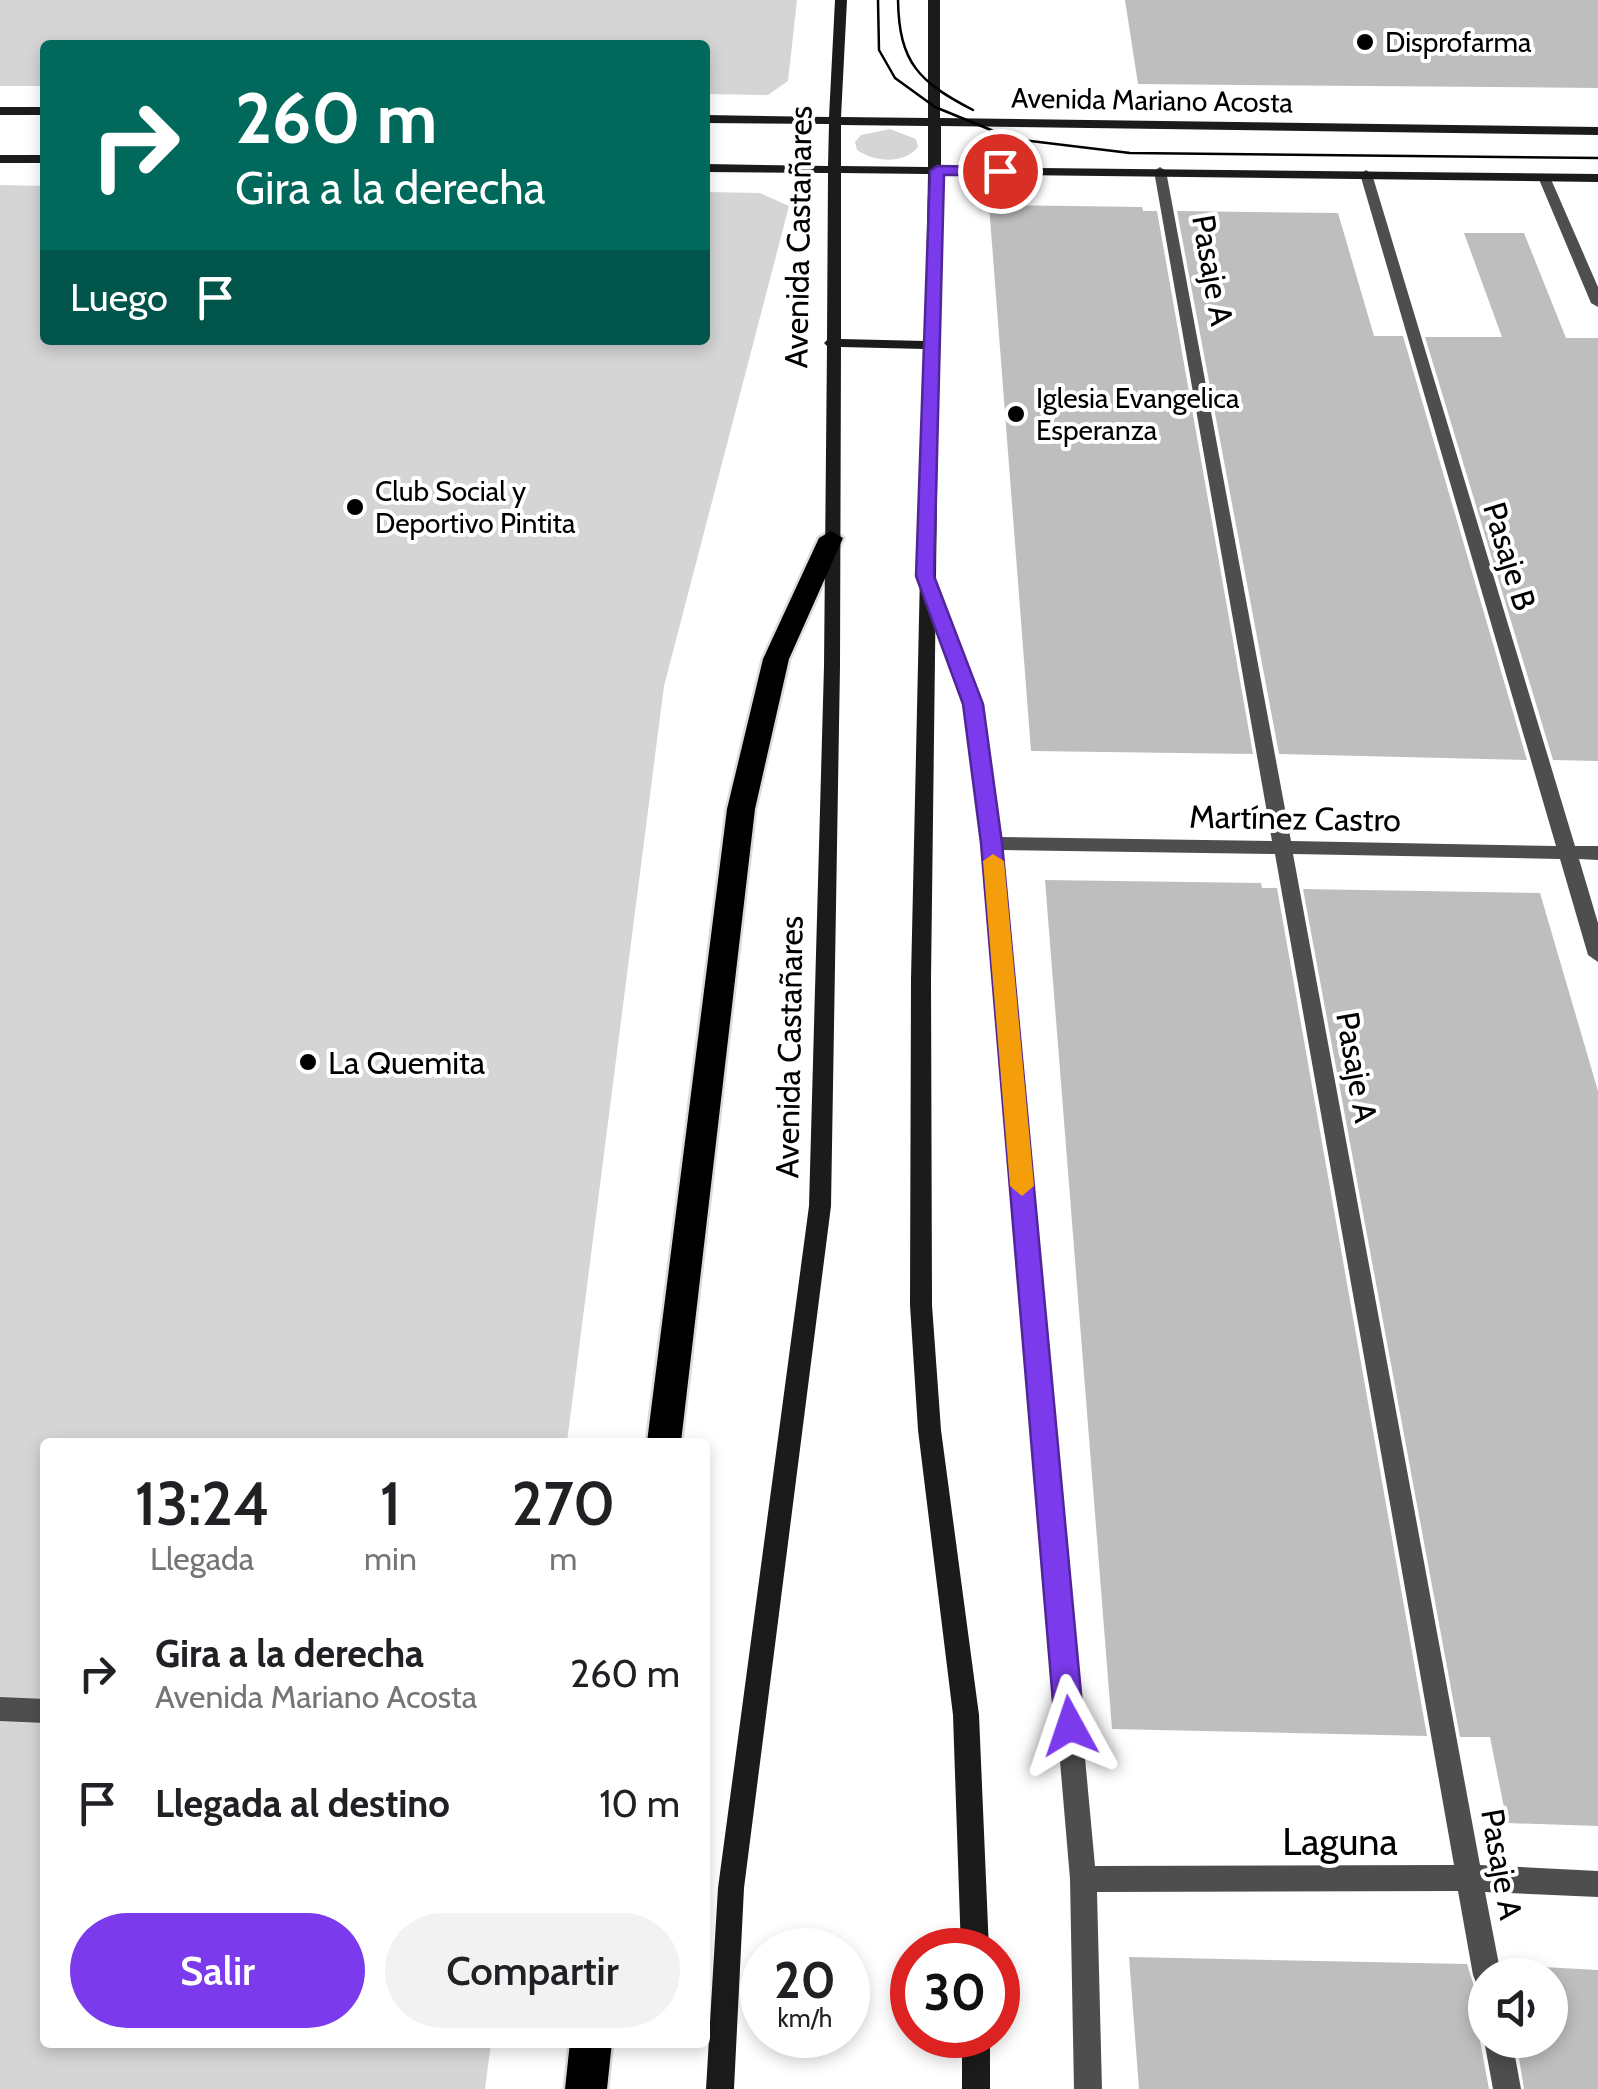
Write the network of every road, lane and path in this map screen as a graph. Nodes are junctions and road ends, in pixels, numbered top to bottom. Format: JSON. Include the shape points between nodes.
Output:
{"nodes":[{"id":1,"x":841,"y":0,"type":"edge"},
{"id":2,"x":934,"y":0,"type":"edge"},
{"id":3,"x":0,"y":111,"type":"edge"},
{"id":4,"x":40,"y":111,"type":"edge"},
{"id":5,"x":710,"y":119,"type":"edge"},
{"id":6,"x":835,"y":120,"type":"junction"},
{"id":7,"x":935,"y":121,"type":"junction"},
{"id":8,"x":1598,"y":131,"type":"edge"},
{"id":9,"x":0,"y":159,"type":"edge"},
{"id":10,"x":40,"y":160,"type":"edge"},
{"id":11,"x":710,"y":168,"type":"edge"},
{"id":12,"x":834,"y":169,"type":"junction"},
{"id":13,"x":937,"y":171,"type":"junction"},
{"id":14,"x":1160,"y":172,"type":"junction"},
{"id":15,"x":1366,"y":174,"type":"junction"},
{"id":16,"x":1544,"y":177,"type":"junction"},
{"id":17,"x":1598,"y":178,"type":"edge"},
{"id":18,"x":1598,"y":303,"type":"edge"},
{"id":19,"x":831,"y":343,"type":"junction"},
{"id":20,"x":932,"y":345,"type":"junction"},
{"id":21,"x":831,"y":538,"type":"junction"},
{"id":22,"x":925,"y":576,"type":"junction"},
{"id":23,"x":992,"y":843,"type":"junction"},
{"id":24,"x":1282,"y":848,"type":"junction"},
{"id":25,"x":1567,"y":852,"type":"junction"},
{"id":26,"x":1598,"y":853,"type":"edge"},
{"id":27,"x":1598,"y":956,"type":"edge"},
{"id":28,"x":664,"y":1438,"type":"edge"},
{"id":29,"x":0,"y":1709,"type":"edge"},
{"id":30,"x":40,"y":1711,"type":"edge"},
{"id":31,"x":1469,"y":1878,"type":"junction"},
{"id":32,"x":1083,"y":1880,"type":"junction"},
{"id":33,"x":1598,"y":1884,"type":"edge"},
{"id":34,"x":975,"y":1928,"type":"edge"},
{"id":35,"x":1483,"y":1958,"type":"edge"},
{"id":36,"x":590,"y":2048,"type":"edge"},
{"id":37,"x":976,"y":2058,"type":"edge"},
{"id":38,"x":1501,"y":2058,"type":"edge"},
{"id":39,"x":586,"y":2089,"type":"edge"},
{"id":40,"x":720,"y":2089,"type":"edge"},
{"id":41,"x":976,"y":2089,"type":"edge"},
{"id":42,"x":1088,"y":2089,"type":"edge"},
{"id":43,"x":1507,"y":2089,"type":"edge"}],
"edges":[{"from":1,"to":6,"type":"main road","name":"Avenida Castañares"},
{"from":2,"to":7,"type":"main road"},
{"from":3,"to":4,"type":"main road"},
{"from":5,"to":6,"type":"main road","name":"Avenida Mariano Acosta"},
{"from":6,"to":7,"type":"main road","name":"Avenida Mariano Acosta"},
{"from":6,"to":12,"type":"main road","name":"Avenida Castañares"},
{"from":7,"to":8,"type":"main road","name":"Avenida Mariano Acosta"},
{"from":7,"to":13,"type":"main road"},
{"from":9,"to":10,"type":"main road"},
{"from":11,"to":12,"type":"main road"},
{"from":12,"to":13,"type":"main road"},
{"from":12,"to":19,"type":"main road","name":"Avenida Castañares"},
{"from":13,"to":14,"type":"main road"},
{"from":13,"to":20,"type":"main road"},
{"from":14,"to":15,"type":"main road"},
{"from":14,"to":24,"type":"street","name":"Pasaje A"},
{"from":15,"to":16,"type":"main road"},
{"from":15,"to":25,"type":"street","name":"Pasaje B"},
{"from":16,"to":17,"type":"main road"},
{"from":16,"to":18,"type":"street"},
{"from":19,"to":20,"type":"main road"},
{"from":19,"to":21,"type":"main road","name":"Avenida Castañares"},
{"from":20,"to":22,"type":"main road"},
{"from":21,"to":28,"type":"highway","via":[[776,659],[741,809]]},
{"from":21,"to":40,"type":"main road","name":"Avenida Castañares","via":[[820,1206],[731,1888]]},
{"from":22,"to":23,"type":"street","via":[[973,704]]},
{"from":22,"to":34,"type":"main road","via":[[921,1311],[959,1644]]},
{"from":23,"to":24,"type":"street","name":"Martínez Castro"},
{"from":23,"to":32,"type":"street"},
{"from":24,"to":25,"type":"street","name":"Martínez Castro"},
{"from":24,"to":31,"type":"street","name":"Pasaje A"},
{"from":25,"to":26,"type":"street","name":"Martínez Castro"},
{"from":25,"to":27,"type":"street","name":"Pasaje B"},
{"from":29,"to":30,"type":"street"},
{"from":31,"to":32,"type":"street","name":"Laguna"},
{"from":31,"to":33,"type":"street","name":"Laguna"},
{"from":31,"to":35,"type":"street","name":"Pasaje A"},
{"from":32,"to":42,"type":"street"},
{"from":36,"to":39,"type":"highway"},
{"from":37,"to":41,"type":"main road"},
{"from":38,"to":43,"type":"street"}]}
